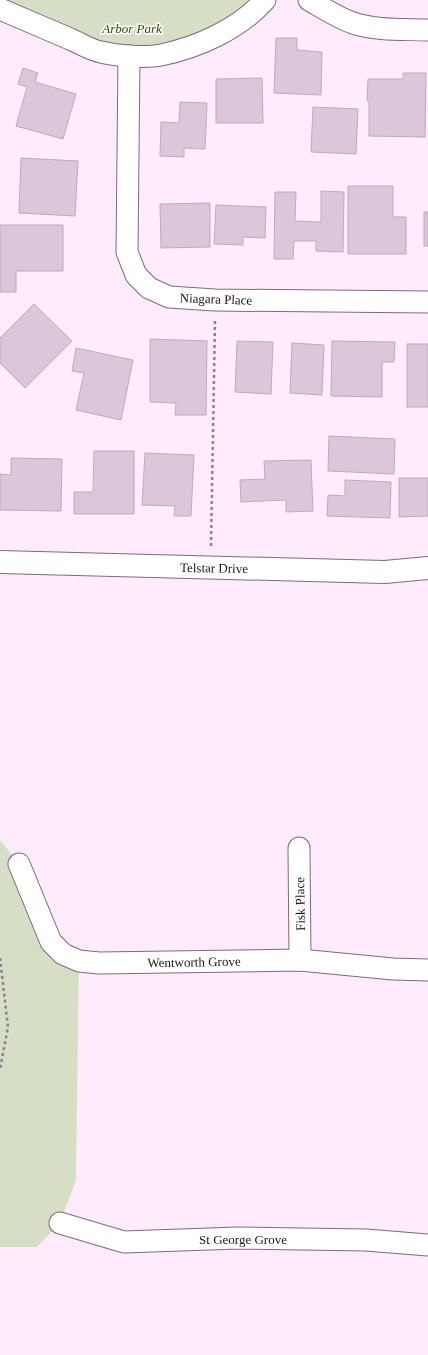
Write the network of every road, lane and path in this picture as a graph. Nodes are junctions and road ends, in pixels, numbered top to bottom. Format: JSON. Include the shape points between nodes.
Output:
{"nodes":[{"id":1,"x":265,"y":0,"type":"edge"},
{"id":2,"x":309,"y":0,"type":"edge"},
{"id":3,"x":0,"y":8,"type":"edge"},
{"id":4,"x":428,"y":30,"type":"edge"},
{"id":5,"x":129,"y":56,"type":"junction"},
{"id":6,"x":215,"y":300,"type":"junction"},
{"id":7,"x":428,"y":302,"type":"edge"},
{"id":8,"x":0,"y":562,"type":"edge"},
{"id":9,"x":210,"y":568,"type":"junction"},
{"id":10,"x":428,"y":568,"type":"edge"},
{"id":11,"x":299,"y":848,"type":"dead end"},
{"id":12,"x":20,"y":864,"type":"dead end"},
{"id":13,"x":0,"y":958,"type":"edge"},
{"id":14,"x":300,"y":960,"type":"junction"},
{"id":15,"x":428,"y":970,"type":"edge"},
{"id":16,"x":0,"y":1070,"type":"edge"},
{"id":17,"x":60,"y":1223,"type":"dead end"},
{"id":18,"x":428,"y":1245,"type":"edge"}],
"edges":[{"from":1,"to":5,"type":"street","via":[[232,28],[207,40],[160,55]]},
{"from":2,"to":4,"type":"street","via":[[354,23],[380,29]]},
{"from":3,"to":5,"type":"street","via":[[100,52]]},
{"from":5,"to":6,"type":"street","name":"Niagara Place","via":[[127,252],[136,275],[149,288],[169,297]]},
{"from":6,"to":7,"type":"street","name":"Niagara Place"},
{"from":6,"to":9,"type":"path"},
{"from":8,"to":9,"type":"street","name":"Telstar Drive"},
{"from":9,"to":10,"type":"street","name":"Telstar Drive","via":[[384,572]]},
{"from":11,"to":14,"type":"street","name":"Fisk Place"},
{"from":12,"to":14,"type":"street","name":"Wentworth Grove","via":[[51,942],[63,954],[79,961],[99,963]]},
{"from":13,"to":16,"type":"path","via":[[8,1027]]},
{"from":14,"to":15,"type":"street","name":"Wentworth Grove"},
{"from":17,"to":18,"type":"street","name":"St George Grove","via":[[124,1242],[237,1238],[366,1240]]}]}
